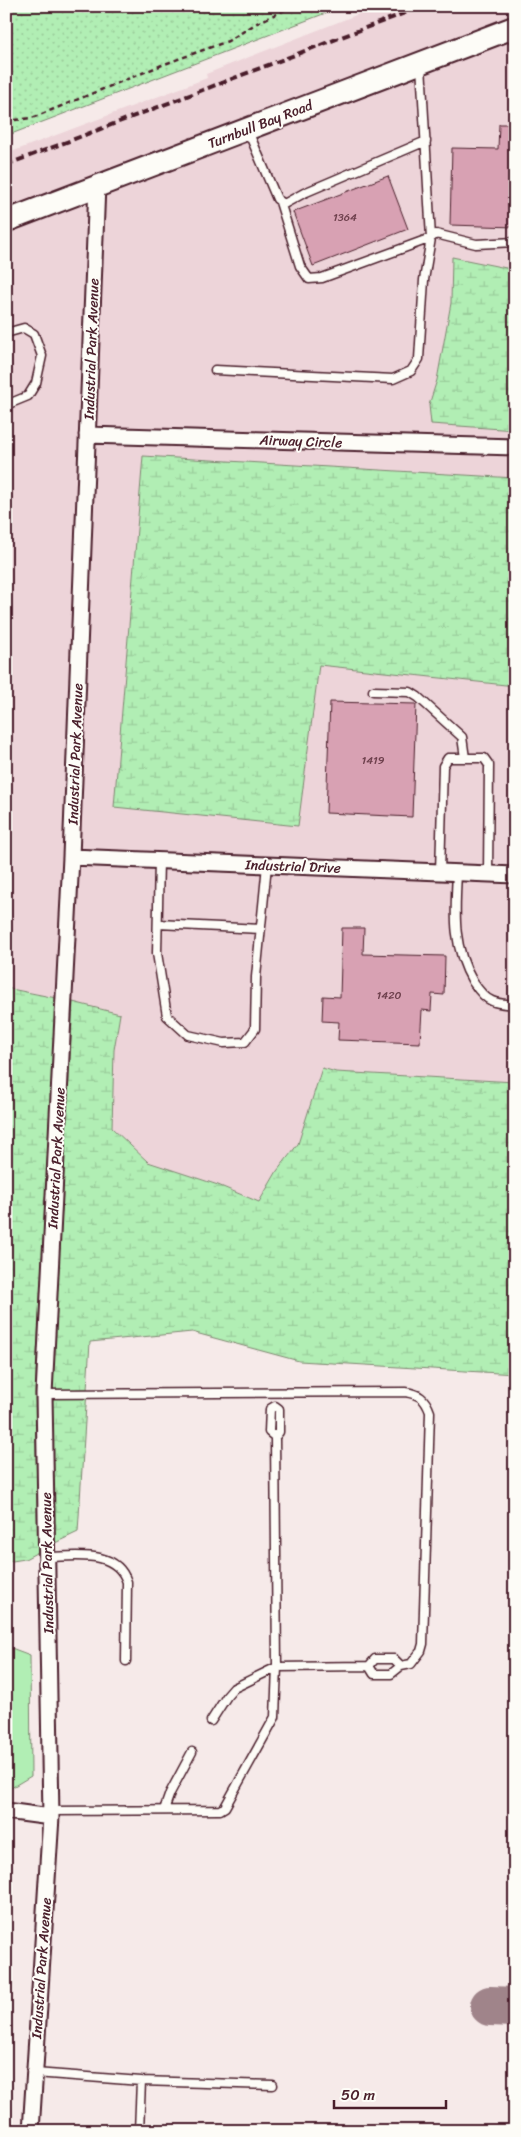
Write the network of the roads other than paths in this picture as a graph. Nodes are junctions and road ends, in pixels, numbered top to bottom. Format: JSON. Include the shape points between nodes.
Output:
{"nodes":[{"id":1,"x":515,"y":27,"type":"edge"},
{"id":2,"x":421,"y":63,"type":"junction"},
{"id":3,"x":247,"y":129,"type":"junction"},
{"id":4,"x":426,"y":142,"type":"junction"},
{"id":5,"x":97,"y":186,"type":"junction"},
{"id":6,"x":280,"y":202,"type":"junction"},
{"id":7,"x":6,"y":221,"type":"edge"},
{"id":8,"x":431,"y":238,"type":"junction"},
{"id":9,"x":515,"y":242,"type":"edge"},
{"id":10,"x":6,"y":333,"type":"edge"},
{"id":11,"x":215,"y":370,"type":"dead end"},
{"id":12,"x":6,"y":405,"type":"edge"},
{"id":13,"x":87,"y":435,"type":"junction"},
{"id":14,"x":515,"y":447,"type":"edge"},
{"id":15,"x":373,"y":691,"type":"dead end"},
{"id":16,"x":465,"y":758,"type":"junction"},
{"id":17,"x":71,"y":856,"type":"junction"},
{"id":18,"x":159,"y":860,"type":"junction"},
{"id":19,"x":267,"y":865,"type":"junction"},
{"id":20,"x":440,"y":872,"type":"junction"},
{"id":21,"x":457,"y":872,"type":"junction"},
{"id":22,"x":488,"y":874,"type":"junction"},
{"id":23,"x":515,"y":875,"type":"edge"},
{"id":24,"x":158,"y":924,"type":"junction"},
{"id":25,"x":261,"y":929,"type":"junction"},
{"id":26,"x":515,"y":1005,"type":"edge"},
{"id":27,"x":275,"y":1392,"type":"junction"},
{"id":28,"x":44,"y":1394,"type":"junction"},
{"id":29,"x":46,"y":1557,"type":"junction"},
{"id":30,"x":126,"y":1661,"type":"dead end"},
{"id":31,"x":370,"y":1666,"type":"junction"},
{"id":32,"x":401,"y":1666,"type":"junction"},
{"id":33,"x":277,"y":1667,"type":"junction"},
{"id":34,"x":211,"y":1721,"type":"dead end"},
{"id":35,"x":192,"y":1752,"type":"dead end"},
{"id":36,"x":164,"y":1810,"type":"junction"},
{"id":37,"x":6,"y":1811,"type":"edge"},
{"id":38,"x":51,"y":1814,"type":"junction"},
{"id":39,"x":35,"y":2072,"type":"junction"},
{"id":40,"x":141,"y":2081,"type":"junction"},
{"id":41,"x":273,"y":2085,"type":"dead end"},
{"id":42,"x":31,"y":2131,"type":"edge"},
{"id":43,"x":139,"y":2131,"type":"edge"}],
"edges":[{"from":1,"to":2,"type":"street","name":"Turnbull Bay Road"},
{"from":2,"to":3,"type":"street","name":"Turnbull Bay Road"},
{"from":2,"to":4,"type":"lane"},
{"from":3,"to":5,"type":"street","name":"Turnbull Bay Road"},
{"from":3,"to":6,"type":"lane"},
{"from":4,"to":6,"type":"lane","via":[[284,204]]},
{"from":4,"to":8,"type":"lane"},
{"from":5,"to":7,"type":"street","name":"Turnbull Bay Road"},
{"from":5,"to":13,"type":"street","name":"Industrial Park Avenue"},
{"from":6,"to":8,"type":"lane","via":[[300,266],[308,279],[322,278]]},
{"from":8,"to":9,"type":"lane","via":[[436,234],[476,244]]},
{"from":8,"to":11,"type":"lane","via":[[424,280],[419,359],[411,371],[393,378]]},
{"from":10,"to":12,"type":"lane","via":[[24,328],[34,334],[42,356],[36,383],[28,396]]},
{"from":13,"to":14,"type":"street","name":"Airway Circle"},
{"from":13,"to":17,"type":"street","name":"Industrial Park Avenue"},
{"from":15,"to":16,"type":"lane","via":[[410,692],[418,697],[462,737]]},
{"from":16,"to":20,"type":"lane","via":[[448,758],[443,766]]},
{"from":16,"to":22,"type":"lane","via":[[484,758],[489,765]]},
{"from":17,"to":18,"type":"street","name":"Industrial Drive"},
{"from":17,"to":28,"type":"street","name":"Industrial Park Avenue"},
{"from":18,"to":19,"type":"street","name":"Industrial Drive"},
{"from":18,"to":24,"type":"lane"},
{"from":19,"to":20,"type":"street","name":"Industrial Drive"},
{"from":19,"to":25,"type":"lane"},
{"from":20,"to":21,"type":"street","name":"Industrial Drive"},
{"from":21,"to":22,"type":"street","name":"Industrial Drive"},
{"from":21,"to":26,"type":"lane","via":[[457,945],[466,969],[477,988],[491,1001]]},
{"from":22,"to":23,"type":"street","name":"Industrial Drive"},
{"from":24,"to":25,"type":"lane"},
{"from":24,"to":25,"type":"lane","via":[[157,953],[167,1016],[188,1035],[224,1042],[246,1042],[255,1029]]},
{"from":27,"to":28,"type":"lane"},
{"from":27,"to":32,"type":"lane","via":[[405,1392],[421,1396],[427,1403],[430,1412],[423,1644],[411,1664]]},
{"from":27,"to":33,"type":"lane","via":[[275,1406],[280,1409],[279,1432],[275,1437]]},
{"from":28,"to":29,"type":"street","name":"Industrial Park Avenue"},
{"from":29,"to":30,"type":"lane","via":[[96,1556],[112,1562],[125,1574]]},
{"from":29,"to":38,"type":"street","name":"Industrial Park Avenue"},
{"from":31,"to":32,"type":"lane","via":[[375,1659],[394,1659]]},
{"from":31,"to":32,"type":"lane","via":[[374,1674],[392,1674]]},
{"from":31,"to":33,"type":"lane"},
{"from":33,"to":34,"type":"lane","via":[[234,1688]]},
{"from":33,"to":36,"type":"lane","via":[[275,1717],[225,1807],[220,1810]]},
{"from":35,"to":36,"type":"lane"},
{"from":36,"to":38,"type":"lane"},
{"from":37,"to":38,"type":"street"},
{"from":38,"to":39,"type":"street","name":"Industrial Park Avenue"},
{"from":39,"to":40,"type":"lane"},
{"from":39,"to":42,"type":"street","name":"Industrial Park Avenue"},
{"from":40,"to":41,"type":"lane"},
{"from":40,"to":43,"type":"lane"}]}
